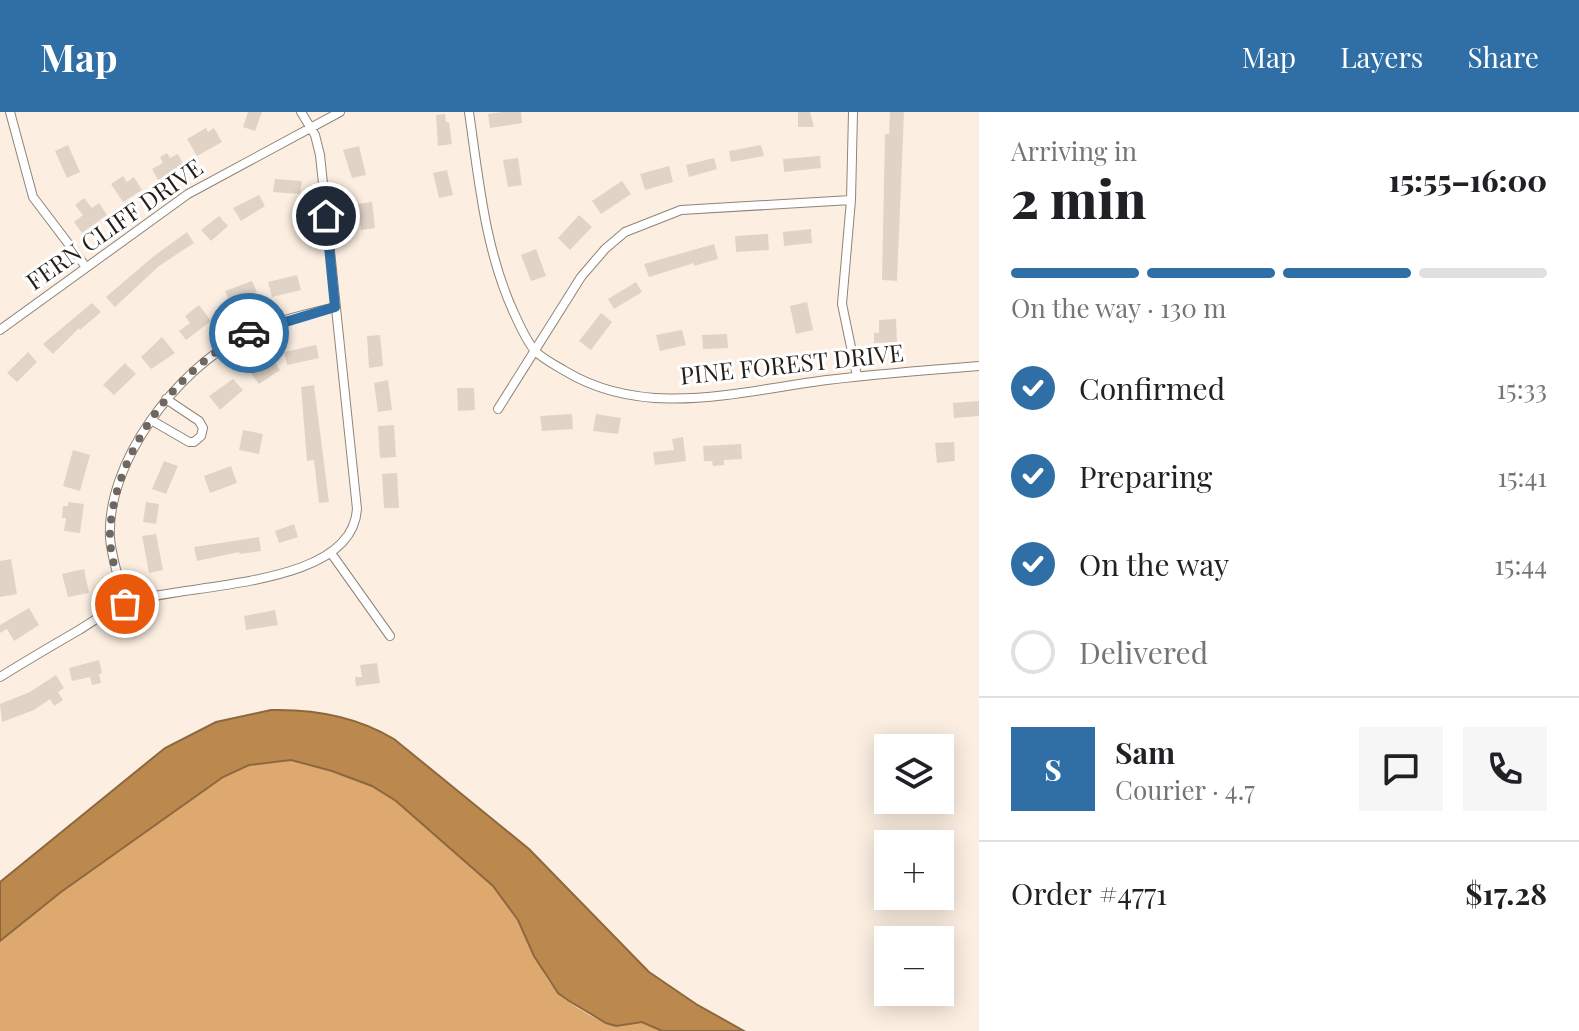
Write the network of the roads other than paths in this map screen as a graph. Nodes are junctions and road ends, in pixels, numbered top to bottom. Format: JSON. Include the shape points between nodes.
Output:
{"nodes":[{"id":1,"x":301,"y":112,"type":"edge"},
{"id":2,"x":340,"y":112,"type":"edge"},
{"id":3,"x":469,"y":112,"type":"edge"},
{"id":4,"x":853,"y":112,"type":"edge"},
{"id":5,"x":11,"y":113,"type":"edge"},
{"id":6,"x":310,"y":126,"type":"junction"},
{"id":7,"x":851,"y":200,"type":"junction"},
{"id":8,"x":86,"y":267,"type":"junction"},
{"id":9,"x":335,"y":307,"type":"junction"},
{"id":10,"x":0,"y":330,"type":"edge"},
{"id":11,"x":535,"y":350,"type":"junction"},
{"id":12,"x":979,"y":366,"type":"edge"},
{"id":13,"x":857,"y":376,"type":"junction"},
{"id":14,"x":166,"y":399,"type":"junction"},
{"id":15,"x":498,"y":409,"type":"dead end"},
{"id":16,"x":151,"y":420,"type":"junction"},
{"id":17,"x":331,"y":553,"type":"junction"},
{"id":18,"x":125,"y":604,"type":"junction"},
{"id":19,"x":390,"y":636,"type":"dead end"},
{"id":20,"x":0,"y":677,"type":"edge"}],
"edges":[{"from":1,"to":6,"type":"street"},
{"from":2,"to":6,"type":"street","name":"FERN CLIFF DRIVE"},
{"from":3,"to":11,"type":"street","name":"PINE FOREST DRIVE","via":[[496,269]]},
{"from":4,"to":7,"type":"street"},
{"from":5,"to":8,"type":"street","via":[[33,197]]},
{"from":6,"to":8,"type":"street","name":"FERN CLIFF DRIVE","via":[[188,194]]},
{"from":6,"to":9,"type":"street","via":[[320,155]]},
{"from":7,"to":11,"type":"street","via":[[697,208],[637,227],[615,240],[588,269]]},
{"from":7,"to":13,"type":"street","via":[[842,304]]},
{"from":8,"to":10,"type":"street","name":"FERN CLIFF DRIVE"},
{"from":9,"to":14,"type":"street","via":[[241,337]]},
{"from":9,"to":17,"type":"street","via":[[357,509],[352,528]]},
{"from":11,"to":13,"type":"street","name":"PINE FOREST DRIVE","via":[[582,382],[632,397],[706,398]]},
{"from":11,"to":15,"type":"street"},
{"from":12,"to":13,"type":"street","name":"PINE FOREST DRIVE"},
{"from":14,"to":16,"type":"street"},
{"from":14,"to":16,"type":"street","via":[[199,421],[201,436],[189,442]]},
{"from":16,"to":18,"type":"street","via":[[123,473],[112,512],[111,546]]},
{"from":17,"to":18,"type":"street","via":[[290,571]]},
{"from":17,"to":19,"type":"street"},
{"from":18,"to":20,"type":"street"}]}
